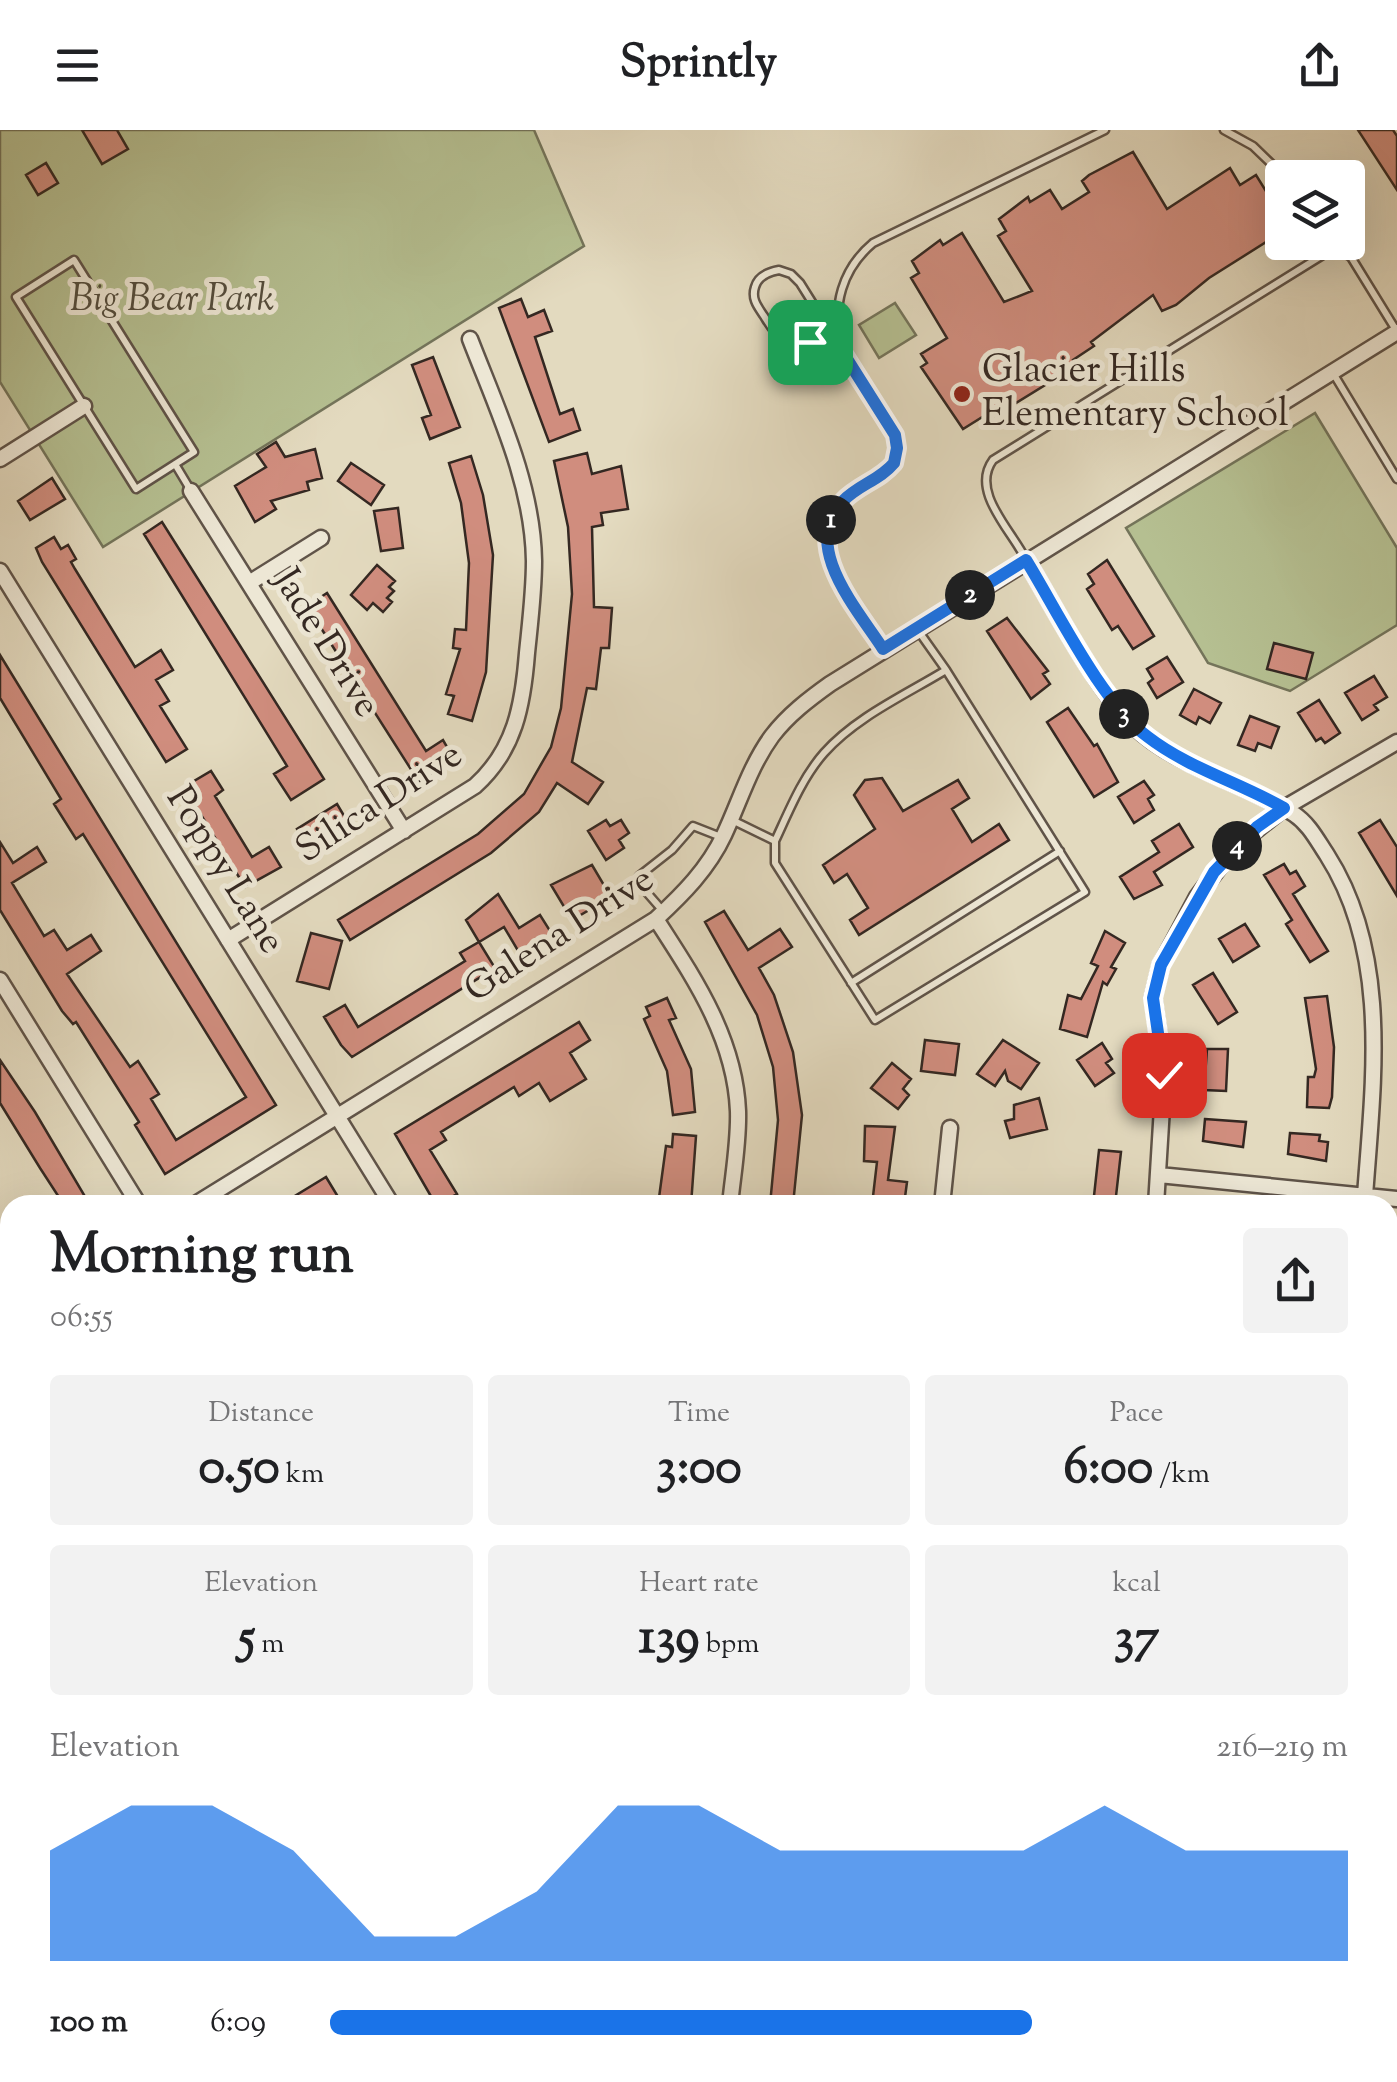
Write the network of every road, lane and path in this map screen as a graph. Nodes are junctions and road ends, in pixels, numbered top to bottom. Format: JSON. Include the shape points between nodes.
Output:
{"nodes":[{"id":1,"x":1105,"y":130,"type":"edge"},
{"id":2,"x":1224,"y":130,"type":"edge"},
{"id":3,"x":1267,"y":160,"type":"edge"},
{"id":4,"x":1315,"y":260,"type":"edge"},
{"id":5,"x":1353,"y":260,"type":"edge"},
{"id":6,"x":1397,"y":331,"type":"edge"},
{"id":7,"x":470,"y":339,"type":"dead end"},
{"id":8,"x":842,"y":351,"type":"junction"},
{"id":9,"x":1332,"y":372,"type":"junction"},
{"id":10,"x":84,"y":406,"type":"junction"},
{"id":11,"x":0,"y":458,"type":"edge"},
{"id":12,"x":174,"y":464,"type":"junction"},
{"id":13,"x":1397,"y":479,"type":"edge"},
{"id":14,"x":191,"y":491,"type":"joint"},
{"id":15,"x":321,"y":538,"type":"dead end"},
{"id":16,"x":1026,"y":560,"type":"junction"},
{"id":17,"x":0,"y":571,"type":"edge"},
{"id":18,"x":249,"y":583,"type":"junction"},
{"id":19,"x":917,"y":628,"type":"junction"},
{"id":20,"x":883,"y":649,"type":"junction"},
{"id":21,"x":946,"y":670,"type":"junction"},
{"id":22,"x":1397,"y":742,"type":"edge"},
{"id":23,"x":1284,"y":808,"type":"junction"},
{"id":24,"x":731,"y":819,"type":"junction"},
{"id":25,"x":404,"y":831,"type":"junction"},
{"id":26,"x":723,"y":838,"type":"junction"},
{"id":27,"x":776,"y":841,"type":"junction"},
{"id":28,"x":1060,"y":851,"type":"junction"},
{"id":29,"x":660,"y":915,"type":"junction"},
{"id":30,"x":228,"y":940,"type":"junction"},
{"id":31,"x":0,"y":980,"type":"edge"},
{"id":32,"x":851,"y":983,"type":"junction"},
{"id":33,"x":337,"y":1117,"type":"junction"},
{"id":34,"x":950,"y":1128,"type":"dead end"},
{"id":35,"x":1159,"y":1175,"type":"junction"},
{"id":36,"x":133,"y":1195,"type":"edge"},
{"id":37,"x":210,"y":1195,"type":"edge"},
{"id":38,"x":386,"y":1195,"type":"edge"},
{"id":39,"x":731,"y":1195,"type":"edge"},
{"id":40,"x":943,"y":1195,"type":"edge"},
{"id":41,"x":1157,"y":1195,"type":"edge"},
{"id":42,"x":1355,"y":1195,"type":"edge"},
{"id":43,"x":1365,"y":1195,"type":"edge"}],
"edges":[{"from":1,"to":8,"type":"lane","via":[[864,250],[840,294]]},
{"from":2,"to":3,"type":"lane"},
{"from":4,"to":16,"type":"lane","via":[[993,460],[985,489]]},
{"from":5,"to":6,"type":"lane"},
{"from":6,"to":9,"type":"street","name":"Galena Drive"},
{"from":7,"to":25,"type":"street","name":"Silica Drive","via":[[514,456],[530,523],[534,558],[525,676],[514,731],[490,772]]},
{"from":8,"to":8,"type":"lane","via":[[796,278],[779,270],[760,278],[755,301],[778,339]]},
{"from":8,"to":20,"type":"lane","via":[[897,442],[894,463],[844,500],[826,537],[832,566]]},
{"from":9,"to":13,"type":"lane"},
{"from":9,"to":16,"type":"street","name":"Galena Drive"},
{"from":10,"to":11,"type":"street"},
{"from":10,"to":12,"type":"lane","via":[[136,489]]},
{"from":10,"to":12,"type":"lane","via":[[16,297],[74,260],[194,452]]},
{"from":12,"to":14,"type":"lane"},
{"from":14,"to":18,"type":"street","name":"Jade Drive"},
{"from":15,"to":18,"type":"street"},
{"from":16,"to":19,"type":"street","name":"Galena Drive"},
{"from":16,"to":23,"type":"street","via":[[1134,726],[1167,750]]},
{"from":17,"to":30,"type":"street","name":"Poppy Lane"},
{"from":18,"to":25,"type":"street","name":"Jade Drive"},
{"from":19,"to":20,"type":"street","name":"Galena Drive"},
{"from":19,"to":21,"type":"lane"},
{"from":20,"to":24,"type":"street","name":"Galena Drive","via":[[800,706],[772,736]]},
{"from":21,"to":27,"type":"lane","via":[[852,728],[824,754]]},
{"from":21,"to":28,"type":"lane"},
{"from":22,"to":23,"type":"street"},
{"from":23,"to":35,"type":"street","via":[[1214,872],[1154,982],[1164,1075]]},
{"from":23,"to":43,"type":"street","via":[[1308,824],[1339,873],[1362,938],[1374,1036]]},
{"from":24,"to":26,"type":"street","name":"Galena Drive"},
{"from":24,"to":27,"type":"lane"},
{"from":25,"to":30,"type":"street","name":"Silica Drive"},
{"from":26,"to":29,"type":"street","name":"Galena Drive","via":[[687,891]]},
{"from":26,"to":29,"type":"lane","via":[[693,826],[639,876]]},
{"from":27,"to":32,"type":"lane","via":[[775,863]]},
{"from":28,"to":32,"type":"lane"},
{"from":28,"to":32,"type":"lane","via":[[1086,892],[875,1020]]},
{"from":29,"to":33,"type":"street","name":"Galena Drive"},
{"from":29,"to":39,"type":"street","via":[[722,1036],[736,1083]]},
{"from":30,"to":33,"type":"street","name":"Poppy Lane"},
{"from":31,"to":36,"type":"street"},
{"from":33,"to":37,"type":"street","name":"Galena Drive"},
{"from":33,"to":38,"type":"street","name":"Poppy Lane"},
{"from":34,"to":40,"type":"street"},
{"from":35,"to":41,"type":"street"},
{"from":35,"to":42,"type":"street"}]}
